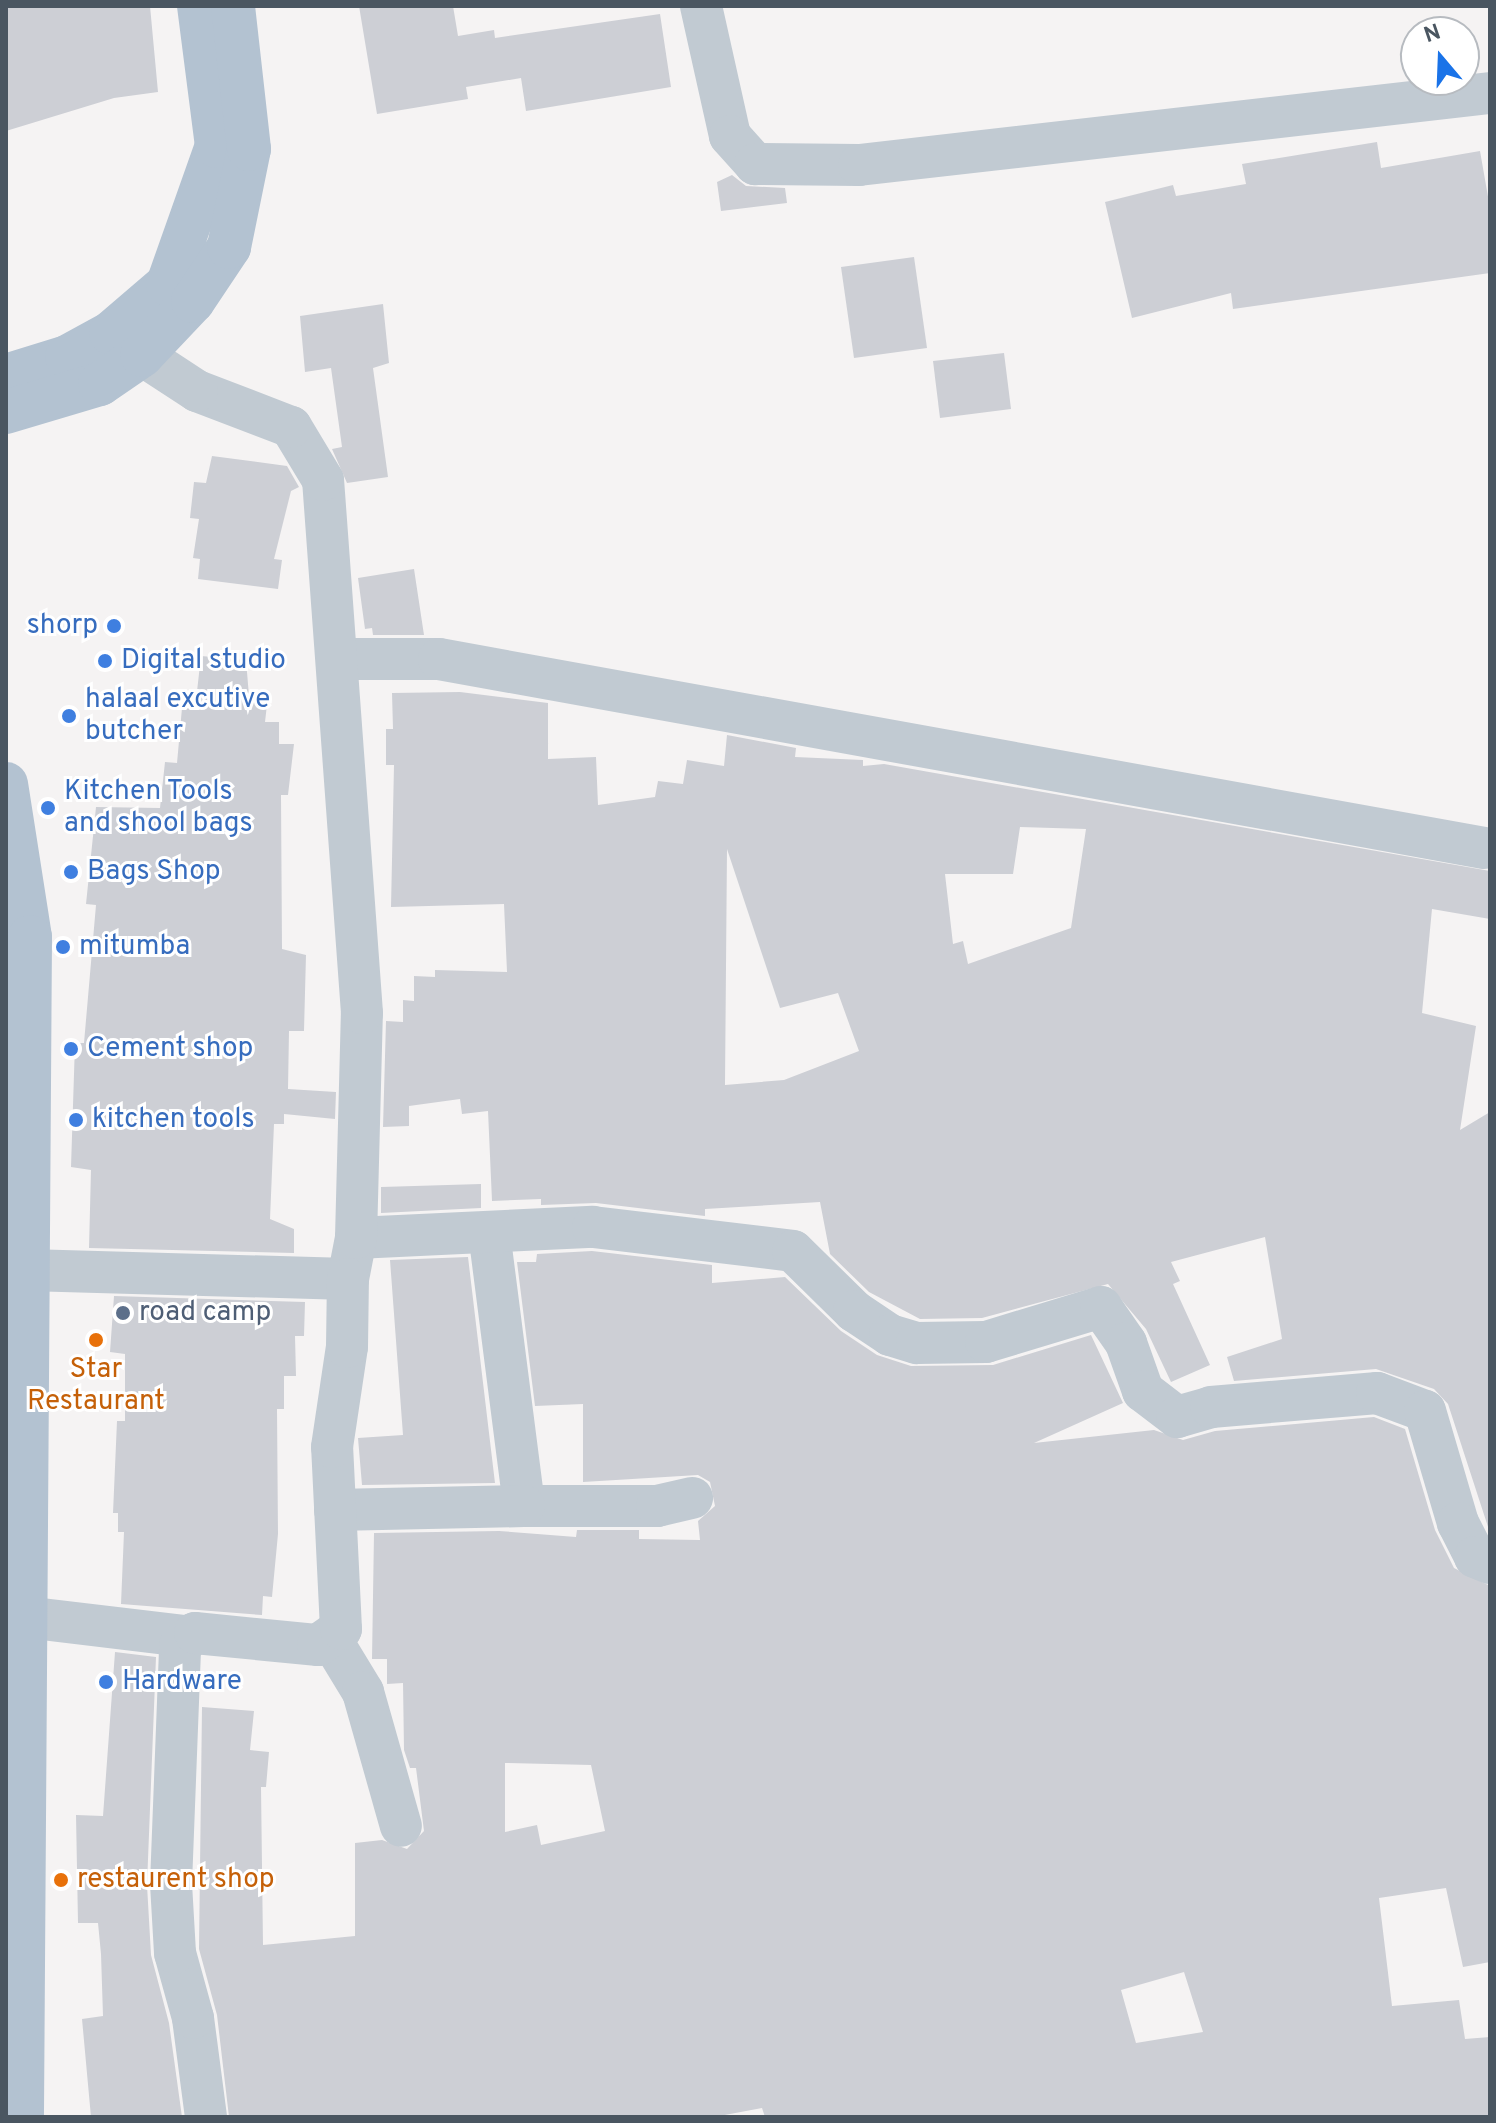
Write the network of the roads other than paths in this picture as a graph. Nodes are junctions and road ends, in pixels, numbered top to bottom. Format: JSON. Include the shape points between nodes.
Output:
{"nodes":[{"id":1,"x":199,"y":6,"type":"edge"},
{"id":2,"x":233,"y":6,"type":"edge"},
{"id":3,"x":701,"y":6,"type":"edge"},
{"id":4,"x":1490,"y":93,"type":"edge"},
{"id":5,"x":130,"y":341,"type":"junction"},
{"id":6,"x":6,"y":376,"type":"edge"},
{"id":7,"x":6,"y":412,"type":"edge"},
{"id":8,"x":340,"y":659,"type":"junction"},
{"id":9,"x":6,"y":784,"type":"edge"},
{"id":10,"x":1484,"y":848,"type":"dead end"},
{"id":11,"x":489,"y":1232,"type":"junction"},
{"id":12,"x":356,"y":1238,"type":"junction"},
{"id":13,"x":27,"y":1270,"type":"junction"},
{"id":14,"x":348,"y":1279,"type":"junction"},
{"id":15,"x":692,"y":1498,"type":"dead end"},
{"id":16,"x":524,"y":1506,"type":"junction"},
{"id":17,"x":335,"y":1510,"type":"junction"},
{"id":18,"x":1490,"y":1563,"type":"edge"},
{"id":19,"x":25,"y":1617,"type":"junction"},
{"id":20,"x":185,"y":1636,"type":"junction"},
{"id":21,"x":332,"y":1641,"type":"junction"},
{"id":22,"x":401,"y":1826,"type":"dead end"},
{"id":23,"x":22,"y":2117,"type":"edge"},
{"id":24,"x":206,"y":2117,"type":"edge"}],
"edges":[{"from":1,"to":5,"type":"main road","via":[[217,146],[168,284]]},
{"from":2,"to":5,"type":"main road","via":[[249,149],[229,247],[193,301]]},
{"from":3,"to":4,"type":"street","via":[[730,136],[755,164],[859,165]]},
{"from":5,"to":6,"type":"main road"},
{"from":5,"to":7,"type":"main road","via":[[100,384]]},
{"from":5,"to":8,"type":"street","via":[[197,391],[291,427],[323,480]]},
{"from":8,"to":10,"type":"street","via":[[439,659]]},
{"from":8,"to":12,"type":"street","via":[[362,1013]]},
{"from":9,"to":13,"type":"main road","via":[[30,937]]},
{"from":11,"to":12,"type":"street"},
{"from":11,"to":16,"type":"street"},
{"from":11,"to":18,"type":"street","via":[[593,1227],[793,1251],[854,1311],[890,1335],[917,1343],[986,1342],[1101,1307],[1126,1343],[1143,1391],[1177,1417],[1211,1407],[1377,1393],[1425,1411],[1458,1523],[1475,1557]]},
{"from":12,"to":14,"type":"street"},
{"from":13,"to":14,"type":"street"},
{"from":13,"to":19,"type":"main road"},
{"from":14,"to":17,"type":"street","via":[[347,1347],[332,1447]]},
{"from":15,"to":16,"type":"street","via":[[657,1506]]},
{"from":16,"to":17,"type":"street"},
{"from":17,"to":21,"type":"street","via":[[341,1629]]},
{"from":19,"to":20,"type":"street"},
{"from":19,"to":23,"type":"main road"},
{"from":20,"to":21,"type":"street","via":[[297,1646]]},
{"from":20,"to":24,"type":"street","via":[[171,1884],[175,1953],[193,2018]]},
{"from":21,"to":22,"type":"street","via":[[363,1692]]}]}
